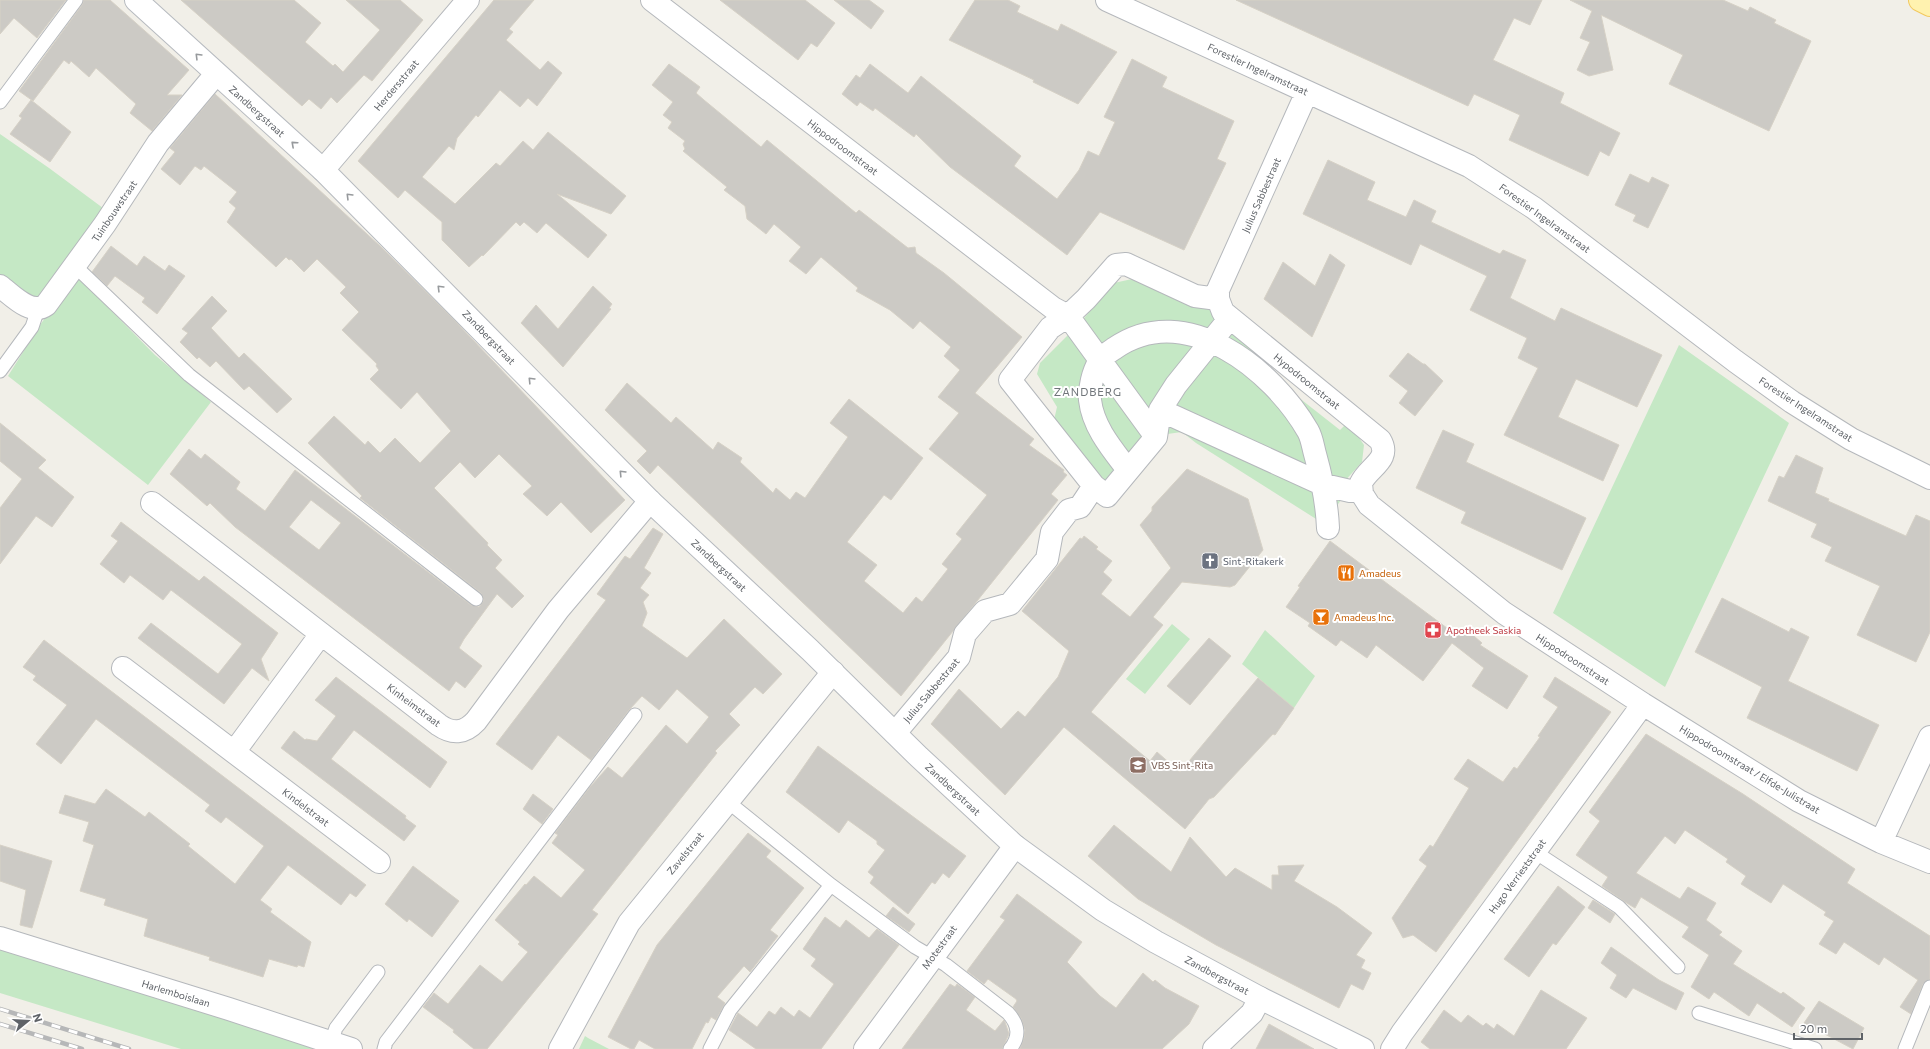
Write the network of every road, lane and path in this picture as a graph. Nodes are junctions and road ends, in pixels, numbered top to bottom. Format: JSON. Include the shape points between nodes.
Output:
{"nodes":[{"id":1,"x":76,"y":0,"type":"edge"},
{"id":2,"x":136,"y":0,"type":"edge"},
{"id":3,"x":468,"y":0,"type":"edge"},
{"id":4,"x":652,"y":0,"type":"edge"},
{"id":5,"x":1107,"y":0,"type":"edge"},
{"id":6,"x":1920,"y":0,"type":"edge"},
{"id":7,"x":1930,"y":5,"type":"edge"},
{"id":8,"x":216,"y":74,"type":"junction"},
{"id":9,"x":1307,"y":92,"type":"junction"},
{"id":10,"x":0,"y":102,"type":"edge"},
{"id":11,"x":323,"y":170,"type":"junction"},
{"id":12,"x":75,"y":266,"type":"junction"},
{"id":13,"x":0,"y":286,"type":"edge"},
{"id":14,"x":1218,"y":299,"type":"junction"},
{"id":15,"x":38,"y":309,"type":"junction"},
{"id":16,"x":1068,"y":316,"type":"junction"},
{"id":17,"x":1230,"y":318,"type":"junction"},
{"id":18,"x":1212,"y":341,"type":"junction"},
{"id":19,"x":1099,"y":361,"type":"junction"},
{"id":20,"x":0,"y":371,"type":"edge"},
{"id":21,"x":1160,"y":410,"type":"junction"},
{"id":22,"x":1156,"y":436,"type":"junction"},
{"id":23,"x":1128,"y":470,"type":"junction"},
{"id":24,"x":1930,"y":478,"type":"edge"},
{"id":25,"x":1324,"y":485,"type":"junction"},
{"id":26,"x":1094,"y":486,"type":"junction"},
{"id":27,"x":1361,"y":491,"type":"junction"},
{"id":28,"x":650,"y":501,"type":"junction"},
{"id":29,"x":152,"y":503,"type":"dead end"},
{"id":30,"x":1328,"y":528,"type":"dead end"},
{"id":31,"x":476,"y":599,"type":"dead end"},
{"id":32,"x":321,"y":634,"type":"junction"},
{"id":33,"x":123,"y":668,"type":"dead end"},
{"id":34,"x":833,"y":672,"type":"junction"},
{"id":35,"x":1643,"y":704,"type":"junction"},
{"id":36,"x":635,"y":715,"type":"dead end"},
{"id":37,"x":895,"y":733,"type":"junction"},
{"id":38,"x":1930,"y":737,"type":"edge"},
{"id":39,"x":234,"y":752,"type":"junction"},
{"id":40,"x":727,"y":801,"type":"junction"},
{"id":41,"x":1881,"y":842,"type":"junction"},
{"id":42,"x":1015,"y":846,"type":"junction"},
{"id":43,"x":1535,"y":852,"type":"junction"},
{"id":44,"x":1926,"y":854,"type":"edge"},
{"id":45,"x":379,"y":862,"type":"dead end"},
{"id":46,"x":831,"y":886,"type":"junction"},
{"id":47,"x":0,"y":938,"type":"edge"},
{"id":48,"x":932,"y":957,"type":"junction"},
{"id":49,"x":1678,"y":967,"type":"dead end"},
{"id":50,"x":378,"y":972,"type":"dead end"},
{"id":51,"x":1930,"y":986,"type":"edge"},
{"id":52,"x":1260,"y":998,"type":"junction"},
{"id":53,"x":1699,"y":1013,"type":"dead end"},
{"id":54,"x":331,"y":1042,"type":"junction"},
{"id":55,"x":351,"y":1049,"type":"edge"},
{"id":56,"x":384,"y":1049,"type":"edge"},
{"id":57,"x":560,"y":1049,"type":"edge"},
{"id":58,"x":710,"y":1049,"type":"edge"},
{"id":59,"x":865,"y":1049,"type":"edge"},
{"id":60,"x":1010,"y":1049,"type":"edge"},
{"id":61,"x":1214,"y":1049,"type":"edge"},
{"id":62,"x":1363,"y":1049,"type":"edge"},
{"id":63,"x":1392,"y":1049,"type":"edge"},
{"id":64,"x":1815,"y":1049,"type":"edge"},
{"id":65,"x":1905,"y":1049,"type":"edge"}],
"edges":[{"from":1,"to":10,"type":"lane"},
{"from":8,"to":2,"type":"street","name":"Zandbergstraat","one_way":true,"via":[[179,37]]},
{"from":3,"to":11,"type":"street","name":"Herdersstraat"},
{"from":4,"to":16,"type":"street","name":"Hippodroomstraat","via":[[1053,308]]},
{"from":5,"to":9,"type":"street","name":"Forestier Ingelramstraat"},
{"from":6,"to":7,"type":"main road"},
{"from":11,"to":8,"type":"street","name":"Zandbergstraat","one_way":true},
{"from":8,"to":12,"type":"street","name":"Tuinbouwstraat","via":[[158,143]]},
{"from":9,"to":14,"type":"street","name":"Julius Sabbestraat","via":[[1218,290]]},
{"from":9,"to":24,"type":"street","name":"Forestier Ingelramstraat","via":[[1469,166],[1534,208],[1792,402],[1851,439]]},
{"from":28,"to":11,"type":"street","name":"Zandbergstraat","one_way":true},
{"from":12,"to":15,"type":"street","name":"Tuinbouwstraat","via":[[48,303]]},
{"from":12,"to":31,"type":"lane","via":[[189,375]]},
{"from":13,"to":15,"type":"street","via":[[29,307]]},
{"from":14,"to":16,"type":"street","via":[[1195,296],[1126,264],[1116,265]]},
{"from":14,"to":17,"type":"street","name":"Hypodroomstraat","via":[[1223,312]]},
{"from":15,"to":20,"type":"lane","via":[[32,327]]},
{"from":16,"to":19,"type":"street"},
{"from":16,"to":26,"type":"street","via":[[1050,328],[1010,380]]},
{"from":17,"to":18,"type":"street"},
{"from":17,"to":27,"type":"street","name":"Hypodroomstraat","via":[[1380,440],[1384,449],[1382,458],[1362,480]]},
{"from":18,"to":19,"type":"street","via":[[1185,333],[1151,333],[1135,337],[1118,346]]},
{"from":18,"to":21,"type":"street","via":[[1176,385]]},
{"from":18,"to":25,"type":"street","via":[[1242,359],[1282,394],[1309,433]]},
{"from":19,"to":22,"type":"street"},
{"from":19,"to":23,"type":"street","via":[[1091,385],[1093,415],[1108,443]]},
{"from":21,"to":22,"type":"street"},
{"from":21,"to":25,"type":"street"},
{"from":22,"to":23,"type":"street"},
{"from":23,"to":26,"type":"street","via":[[1107,496]]},
{"from":25,"to":27,"type":"street"},
{"from":25,"to":30,"type":"street"},
{"from":26,"to":37,"type":"street","name":"Julius Sabbestraat","via":[[1080,507],[1069,510],[1052,532],[1047,559],[1010,604],[986,611],[965,634],[959,657]]},
{"from":27,"to":35,"type":"street","name":"Hippodroomstraat","via":[[1369,505],[1504,613]]},
{"from":28,"to":32,"type":"street","name":"Kinheimstraat","via":[[558,610],[476,721],[464,730],[454,732],[444,728]]},
{"from":28,"to":34,"type":"street","name":"Zandbergstraat"},
{"from":29,"to":32,"type":"street","name":"Kinheimstraat"},
{"from":32,"to":39,"type":"street"},
{"from":33,"to":39,"type":"street","name":"Kindelstraat"},
{"from":34,"to":37,"type":"street","name":"Zandbergstraat"},
{"from":34,"to":40,"type":"street","name":"Zavelstraat"},
{"from":35,"to":41,"type":"street","name":"Hippodroomstraat / Elfde-Julistraat","via":[[1799,801]]},
{"from":35,"to":43,"type":"street","name":"Hugo Verrieststraat"},
{"from":36,"to":56,"type":"lane","via":[[386,1042]]},
{"from":37,"to":42,"type":"street","name":"Zandbergstraat"},
{"from":38,"to":41,"type":"street"},
{"from":39,"to":45,"type":"street","name":"Kindelstraat"},
{"from":40,"to":46,"type":"lane"},
{"from":40,"to":57,"type":"street","name":"Zavelstraat","via":[[629,923]]},
{"from":41,"to":44,"type":"street","name":"Hippodroomstraat / Elfde-Julistraat"},
{"from":42,"to":48,"type":"street","name":"Motestraat"},
{"from":42,"to":52,"type":"street","name":"Zandbergstraat","via":[[1123,922]]},
{"from":43,"to":49,"type":"lane","via":[[1619,907]]},
{"from":43,"to":63,"type":"street","name":"Hugo Verrieststraat"},
{"from":46,"to":48,"type":"lane"},
{"from":46,"to":58,"type":"lane","via":[[730,1010]]},
{"from":47,"to":54,"type":"street","name":"Harlemboislaan"},
{"from":48,"to":59,"type":"street","name":"Motestraat"},
{"from":48,"to":60,"type":"lane","via":[[1011,1016],[1018,1033]]},
{"from":50,"to":54,"type":"lane","via":[[336,1028]]},
{"from":51,"to":65,"type":"lane"},
{"from":52,"to":61,"type":"street","via":[[1252,1013]]},
{"from":52,"to":62,"type":"street","name":"Zandbergstraat"},
{"from":53,"to":64,"type":"lane"},
{"from":54,"to":55,"type":"street","name":"Harlemboislaan"}]}
